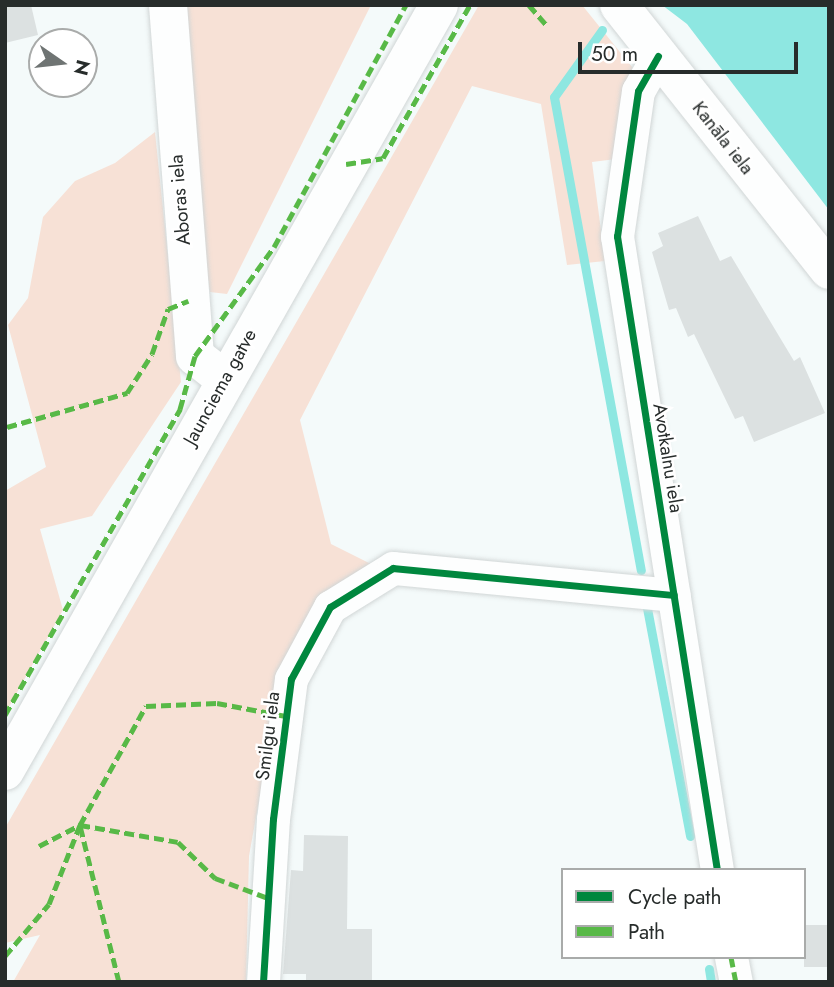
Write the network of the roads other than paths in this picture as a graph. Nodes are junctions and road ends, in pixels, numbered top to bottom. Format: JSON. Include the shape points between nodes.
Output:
{"nodes":[{"id":1,"x":168,"y":5,"type":"edge"},
{"id":2,"x":439,"y":5,"type":"edge"},
{"id":3,"x":619,"y":5,"type":"edge"},
{"id":4,"x":658,"y":56,"type":"junction"},
{"id":5,"x":829,"y":270,"type":"edge"},
{"id":6,"x":224,"y":379,"type":"junction"},
{"id":7,"x":674,"y":595,"type":"junction"},
{"id":8,"x":5,"y":771,"type":"edge"},
{"id":9,"x":717,"y":868,"type":"edge"},
{"id":10,"x":731,"y":959,"type":"edge"},
{"id":11,"x":263,"y":982,"type":"edge"},
{"id":12,"x":736,"y":982,"type":"edge"}],
"edges":[{"from":1,"to":6,"type":"main road","name":"Aboras iela","via":[[195,356]]},
{"from":2,"to":6,"type":"main road","name":"Jaunciema gatve"},
{"from":3,"to":4,"type":"main road","name":"Kanāla iela"},
{"from":4,"to":5,"type":"main road","name":"Kanāla iela"},
{"from":4,"to":7,"type":"street","name":"Avotkalnu iela","via":[[638,90],[617,236]]},
{"from":6,"to":8,"type":"main road","name":"Jaunciema gatve"},
{"from":7,"to":9,"type":"street","name":"Avotkalnu iela"},
{"from":7,"to":11,"type":"street","name":"Smilgu iela","via":[[394,568],[330,607],[291,679],[273,819]]},
{"from":10,"to":12,"type":"street"}]}
